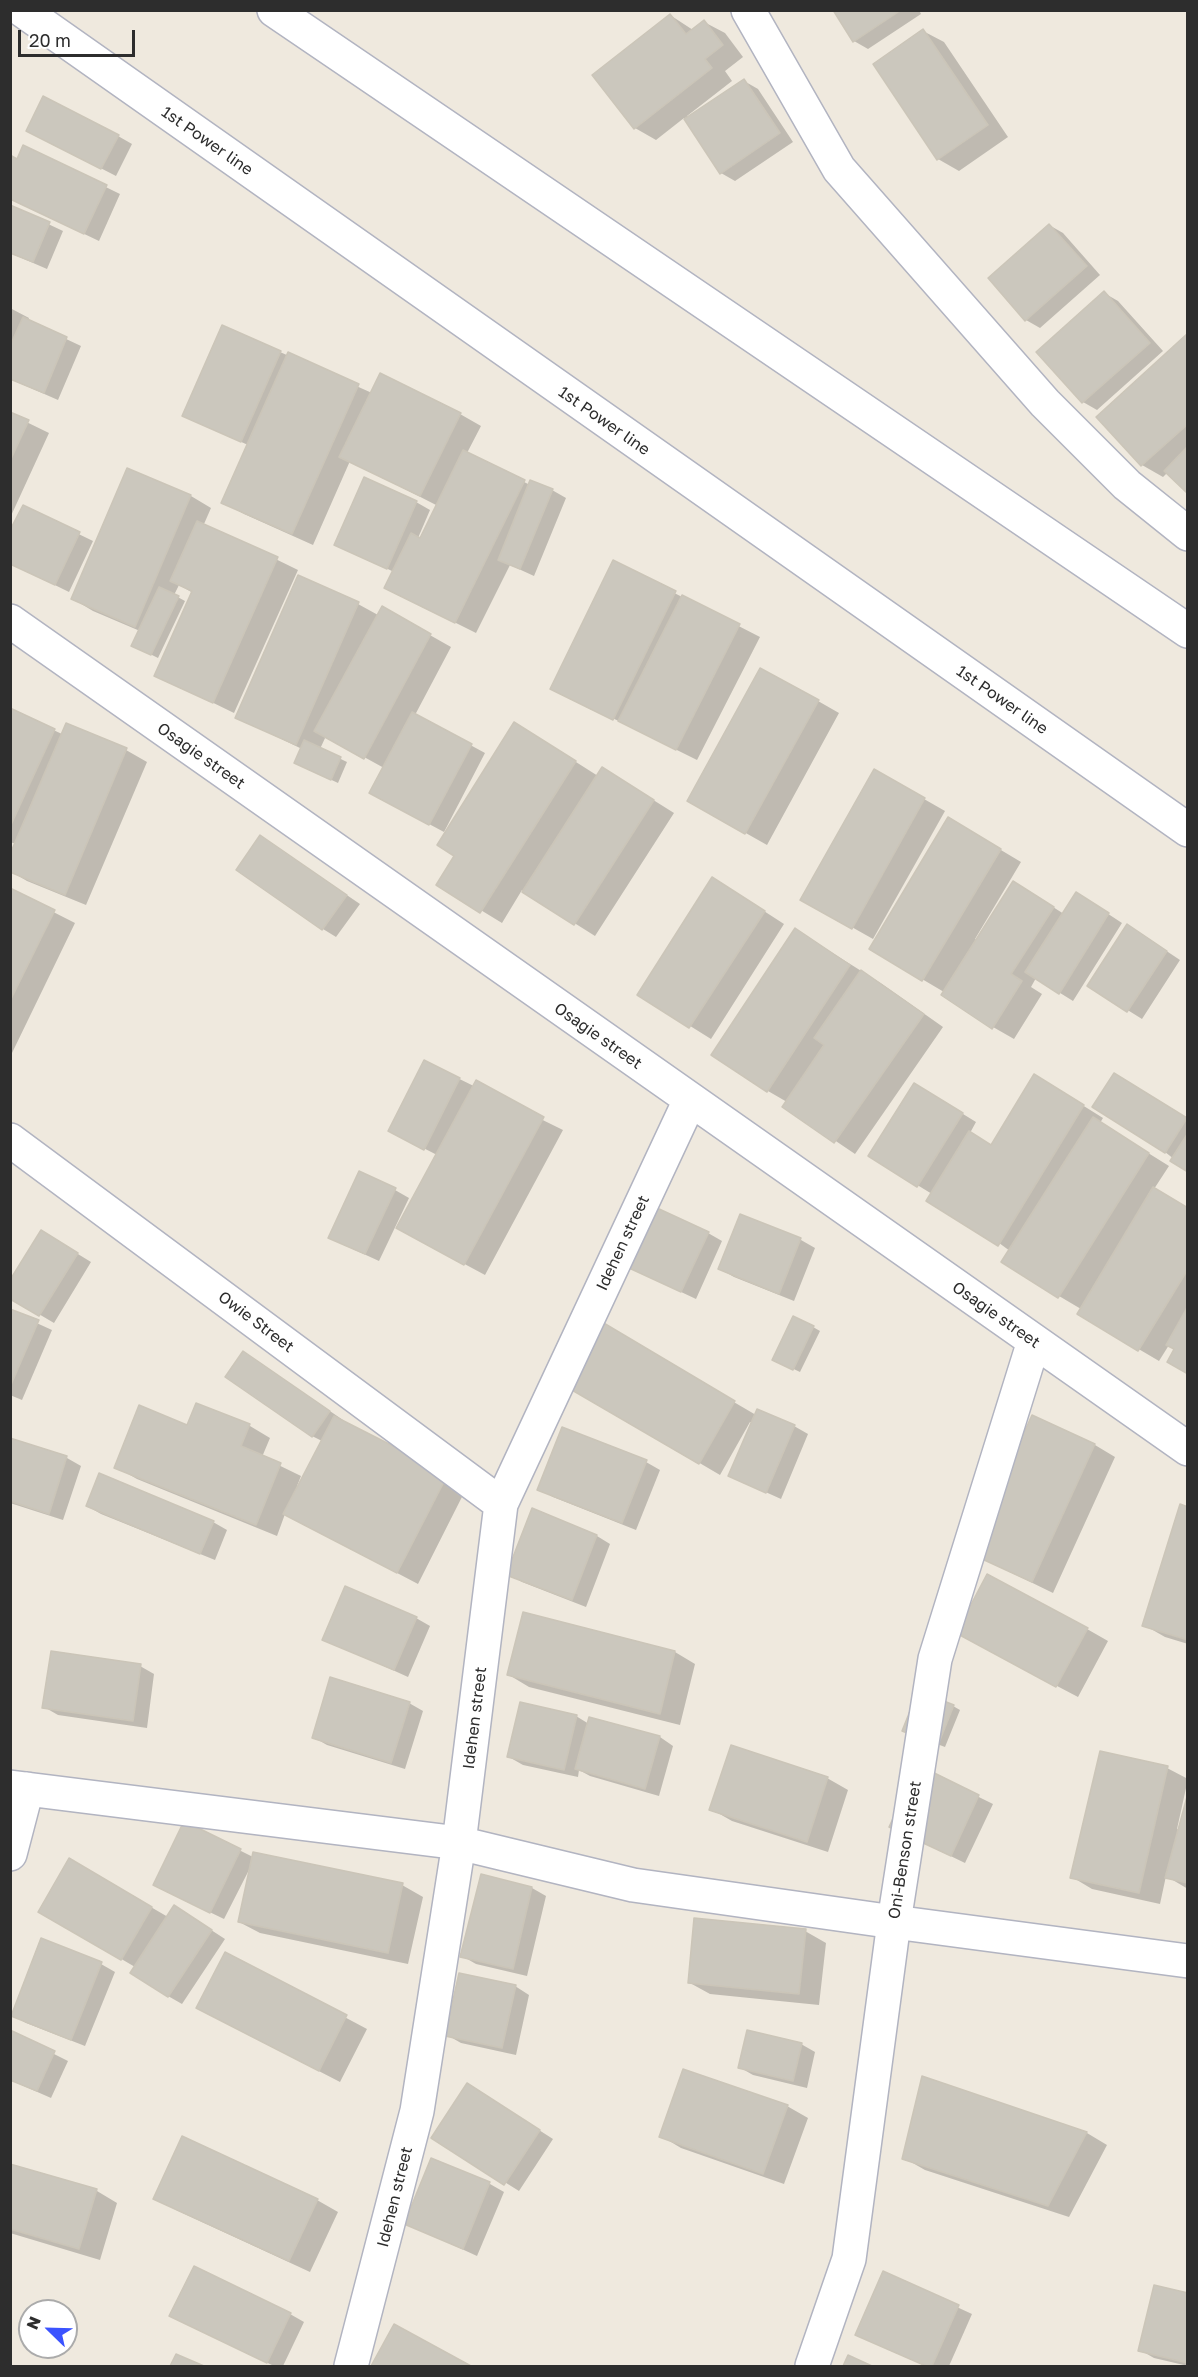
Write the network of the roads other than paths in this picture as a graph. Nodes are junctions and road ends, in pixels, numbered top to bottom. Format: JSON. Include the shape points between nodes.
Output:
{"nodes":[{"id":1,"x":22,"y":10,"type":"edge"},
{"id":2,"x":274,"y":10,"type":"edge"},
{"id":3,"x":748,"y":10,"type":"edge"},
{"id":4,"x":1188,"y":534,"type":"edge"},
{"id":5,"x":10,"y":621,"type":"edge"},
{"id":6,"x":1188,"y":631,"type":"edge"},
{"id":7,"x":1188,"y":830,"type":"edge"},
{"id":8,"x":690,"y":1100,"type":"junction"},
{"id":9,"x":10,"y":1140,"type":"edge"},
{"id":10,"x":1034,"y":1341,"type":"junction"},
{"id":11,"x":1188,"y":1449,"type":"edge"},
{"id":12,"x":501,"y":1504,"type":"junction"},
{"id":13,"x":19,"y":1788,"type":"edge"},
{"id":14,"x":459,"y":1843,"type":"junction"},
{"id":15,"x":10,"y":1854,"type":"edge"},
{"id":16,"x":894,"y":1922,"type":"junction"},
{"id":17,"x":1188,"y":1961,"type":"edge"},
{"id":18,"x":351,"y":2367,"type":"edge"},
{"id":19,"x":812,"y":2367,"type":"edge"}],
"edges":[{"from":1,"to":7,"type":"street","name":"1st Power line"},
{"from":2,"to":6,"type":"street"},
{"from":3,"to":4,"type":"street","via":[[838,169],[1045,403],[1127,486]]},
{"from":5,"to":8,"type":"street","name":"Osagie street"},
{"from":8,"to":10,"type":"street","name":"Osagie street"},
{"from":8,"to":12,"type":"street","name":"Idehen street"},
{"from":9,"to":12,"type":"street","name":"Owie Street"},
{"from":10,"to":11,"type":"street","name":"Osagie street"},
{"from":10,"to":16,"type":"street","name":"Oni-Benson street","via":[[935,1659]]},
{"from":12,"to":14,"type":"street","name":"Idehen street"},
{"from":13,"to":14,"type":"street"},
{"from":13,"to":15,"type":"street"},
{"from":14,"to":16,"type":"street","via":[[633,1885]]},
{"from":14,"to":18,"type":"street","name":"Idehen street","via":[[417,2111]]},
{"from":16,"to":17,"type":"street"},
{"from":16,"to":19,"type":"street","name":"Oni-Benson street","via":[[849,2259]]}]}
